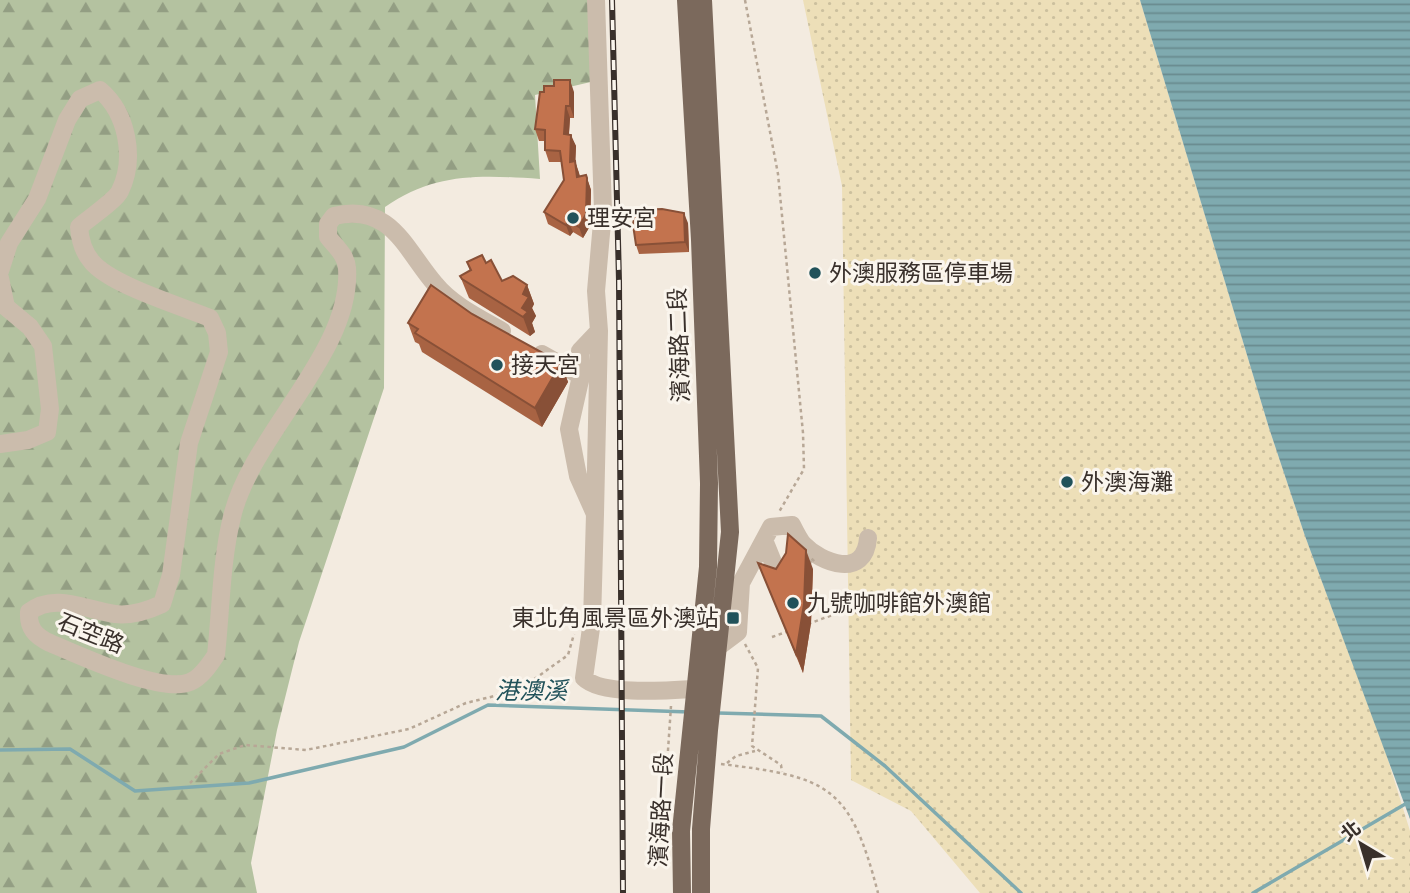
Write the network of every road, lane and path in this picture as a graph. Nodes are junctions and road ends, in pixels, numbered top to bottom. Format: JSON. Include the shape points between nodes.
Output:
{"nodes":[{"id":1,"x":596,"y":0,"type":"edge"},
{"id":2,"x":686,"y":0,"type":"edge"},
{"id":3,"x":703,"y":0,"type":"edge"},
{"id":4,"x":745,"y":0,"type":"edge"},
{"id":5,"x":690,"y":79,"type":"junction"},
{"id":6,"x":709,"y":79,"type":"junction"},
{"id":7,"x":708,"y":240,"type":"junction"},
{"id":8,"x":0,"y":271,"type":"edge"},
{"id":9,"x":0,"y":278,"type":"edge"},
{"id":10,"x":3,"y":305,"type":"edge"},
{"id":11,"x":599,"y":331,"type":"junction"},
{"id":12,"x":581,"y":376,"type":"junction"},
{"id":13,"x":0,"y":444,"type":"edge"},
{"id":14,"x":718,"y":483,"type":"junction"},
{"id":15,"x":595,"y":514,"type":"junction"},
{"id":16,"x":767,"y":534,"type":"junction"},
{"id":17,"x":868,"y":538,"type":"dead end"},
{"id":18,"x":815,"y":562,"type":"dead end"},
{"id":19,"x":810,"y":565,"type":"dead end"},
{"id":20,"x":737,"y":570,"type":"junction"},
{"id":21,"x":779,"y":577,"type":"edge"},
{"id":22,"x":879,"y":600,"type":"dead end"},
{"id":23,"x":574,"y":632,"type":"dead end"},
{"id":24,"x":738,"y":632,"type":"junction"},
{"id":25,"x":785,"y":632,"type":"junction"},
{"id":26,"x":772,"y":637,"type":"dead end"},
{"id":27,"x":788,"y":640,"type":"edge"},
{"id":28,"x":719,"y":647,"type":"junction"},
{"id":29,"x":705,"y":689,"type":"junction"},
{"id":30,"x":672,"y":697,"type":"dead end"},
{"id":31,"x":700,"y":729,"type":"junction"},
{"id":32,"x":755,"y":751,"type":"junction"},
{"id":33,"x":718,"y":763,"type":"dead end"},
{"id":34,"x":725,"y":764,"type":"junction"},
{"id":35,"x":667,"y":765,"type":"dead end"},
{"id":36,"x":782,"y":772,"type":"junction"},
{"id":37,"x":190,"y":783,"type":"dead end"},
{"id":38,"x":682,"y":893,"type":"edge"},
{"id":39,"x":701,"y":893,"type":"edge"},
{"id":40,"x":878,"y":893,"type":"edge"}],
"edges":[{"from":1,"to":11,"type":"street","via":[[603,211],[596,291]]},
{"from":2,"to":5,"type":"main road","name":"濱海路二段"},
{"from":3,"to":6,"type":"main road","name":"濱海路二段"},
{"from":4,"to":16,"type":"path","via":[[778,174],[803,433],[804,469]]},
{"from":5,"to":6,"type":"main road"},
{"from":5,"to":7,"type":"main road","name":"濱海路二段"},
{"from":6,"to":7,"type":"main road","name":"濱海路二段"},
{"from":7,"to":14,"type":"main road","name":"濱海路二段"},
{"from":8,"to":12,"type":"street","name":"石空路","via":[[9,243],[37,199],[66,120],[80,100],[100,90],[121,113],[126,133],[125,169],[120,193],[79,227],[80,244],[92,263],[114,279],[210,318],[219,352],[189,443],[163,604],[143,612],[116,614],[61,601],[29,612],[29,624],[38,638],[160,683],[190,682],[216,655],[232,516],[248,477],[333,336],[345,292],[343,254],[328,237],[334,216],[348,212],[390,226],[403,237],[434,284],[460,307]]},
{"from":9,"to":10,"type":"street"},
{"from":10,"to":13,"type":"street","via":[[30,327],[43,346],[50,409],[47,432]]},
{"from":11,"to":12,"type":"street","via":[[580,351]]},
{"from":11,"to":15,"type":"street"},
{"from":12,"to":15,"type":"street","via":[[569,429],[578,476]]},
{"from":14,"to":20,"type":"main road","name":"濱海路二段"},
{"from":14,"to":29,"type":"main road","name":"濱海路二段","via":[[708,567]]},
{"from":15,"to":29,"type":"street","via":[[592,621],[584,678],[592,686],[631,691]]},
{"from":16,"to":17,"type":"street","via":[[792,525],[803,544],[847,565],[867,554]]},
{"from":16,"to":20,"type":"street"},
{"from":16,"to":21,"type":"street"},
{"from":18,"to":19,"type":"path","bridge":true,"via":[[811,558]]},
{"from":20,"to":24,"type":"street","via":[[741,583]]},
{"from":20,"to":28,"type":"main road","name":"濱海路二段"},
{"from":22,"to":25,"type":"path","via":[[856,613],[835,614]]},
{"from":23,"to":37,"type":"path","via":[[569,655],[519,690],[466,703],[409,730],[306,750],[245,745],[219,754]]},
{"from":24,"to":28,"type":"street"},
{"from":24,"to":32,"type":"path","via":[[758,668]]},
{"from":25,"to":26,"type":"path"},
{"from":25,"to":27,"type":"path"},
{"from":28,"to":29,"type":"main road","name":"濱海路二段"},
{"from":29,"to":31,"type":"main road"},
{"from":30,"to":35,"type":"path"},
{"from":31,"to":38,"type":"main road","name":"濱海路一段","via":[[681,831]]},
{"from":31,"to":39,"type":"main road","name":"濱海路一段"},
{"from":32,"to":34,"type":"path"},
{"from":32,"to":36,"type":"path","via":[[781,765]]},
{"from":33,"to":34,"type":"path"},
{"from":34,"to":36,"type":"path"},
{"from":36,"to":40,"type":"path","via":[[815,782],[839,801],[866,845]]}]}
